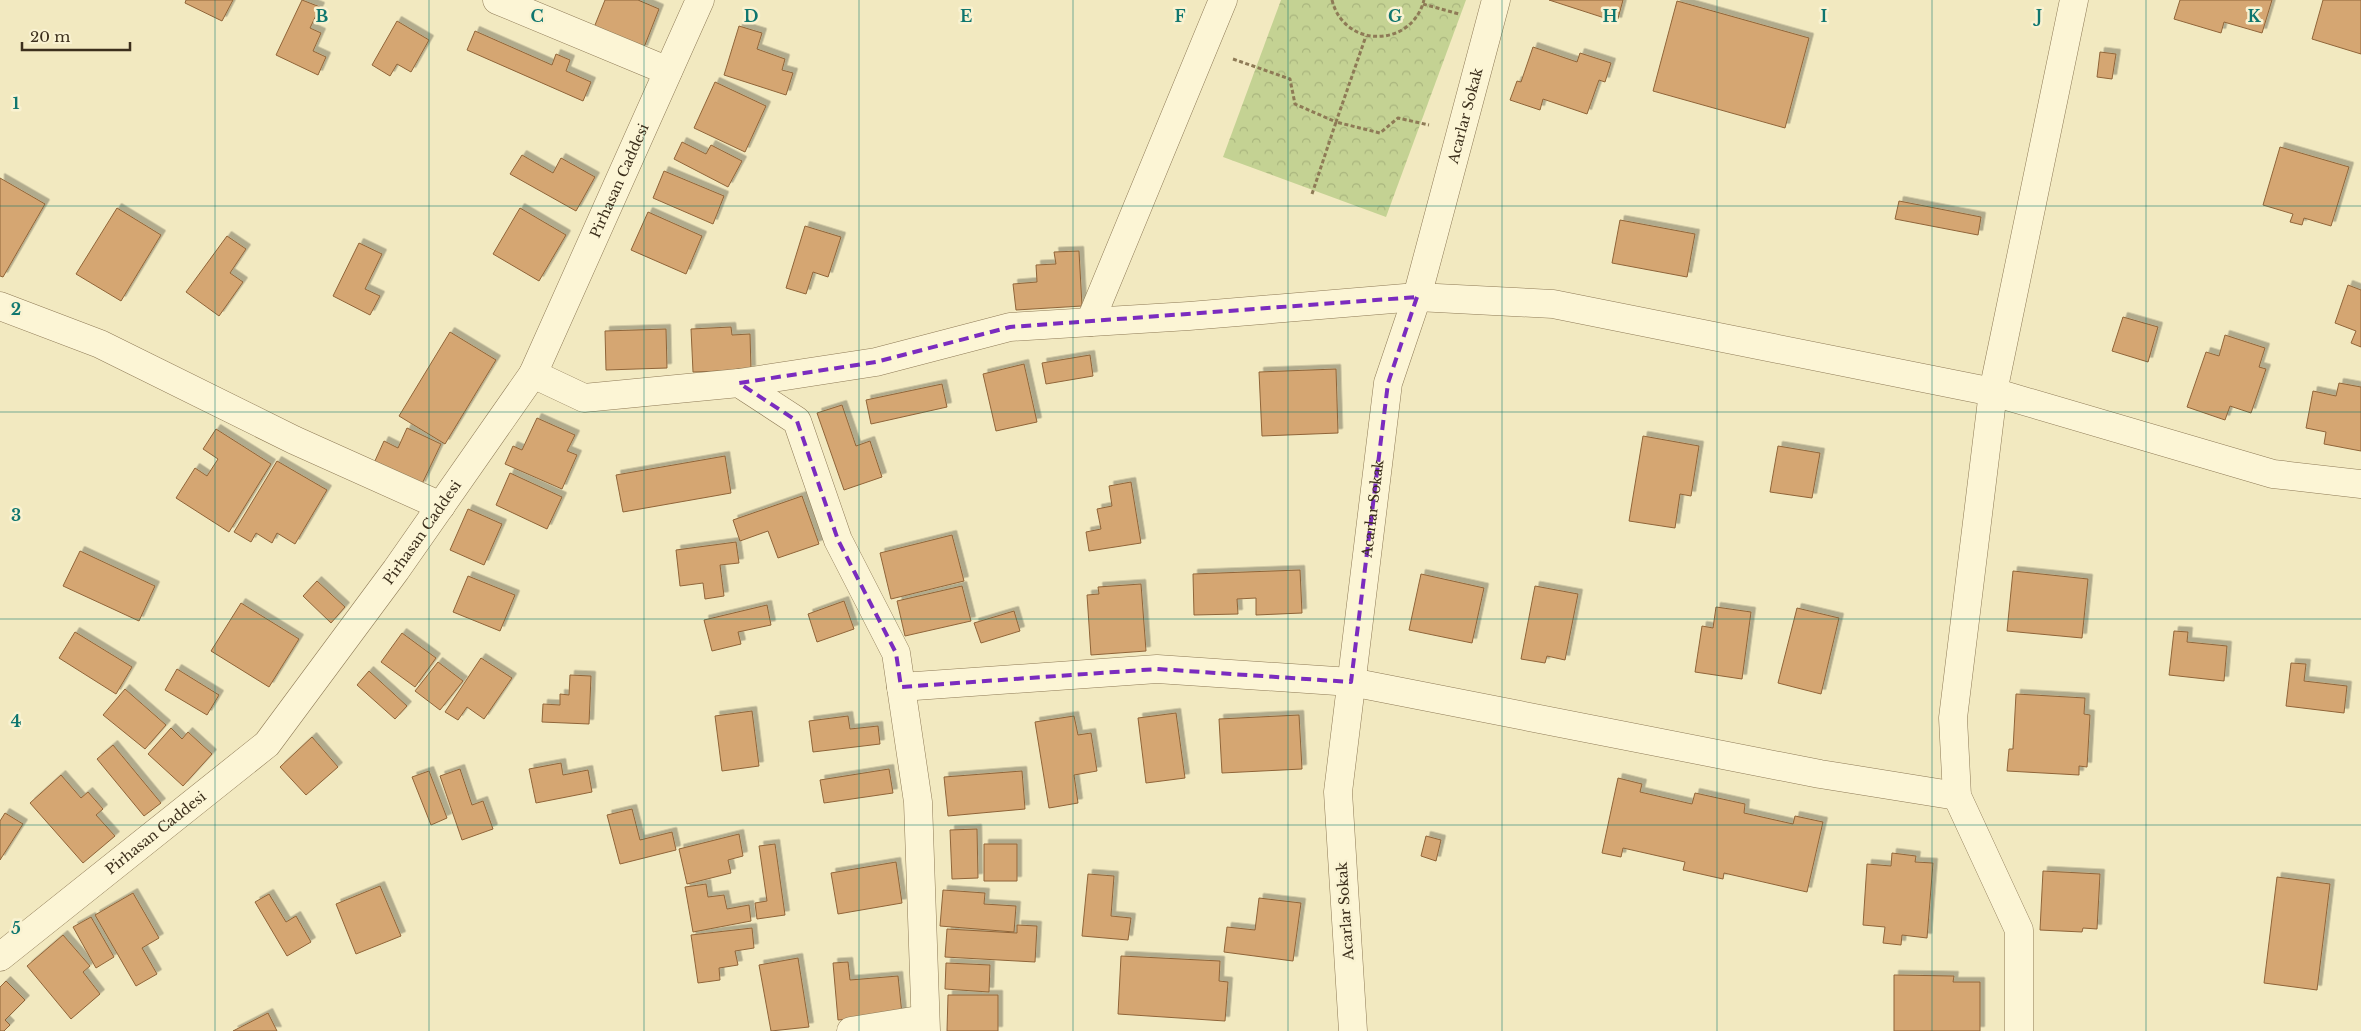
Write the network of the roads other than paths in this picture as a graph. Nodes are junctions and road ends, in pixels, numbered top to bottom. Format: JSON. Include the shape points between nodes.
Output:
{"nodes":[{"id":1,"x":497,"y":0,"type":"edge"},
{"id":2,"x":700,"y":0,"type":"edge"},
{"id":3,"x":1223,"y":0,"type":"edge"},
{"id":4,"x":1496,"y":0,"type":"edge"},
{"id":5,"x":2067,"y":2,"type":"edge"},
{"id":6,"x":668,"y":71,"type":"junction"},
{"id":7,"x":1417,"y":297,"type":"junction"},
{"id":8,"x":0,"y":306,"type":"edge"},
{"id":9,"x":1090,"y":322,"type":"junction"},
{"id":10,"x":533,"y":374,"type":"junction"},
{"id":11,"x":739,"y":383,"type":"junction"},
{"id":12,"x":1993,"y":392,"type":"junction"},
{"id":13,"x":2361,"y":484,"type":"edge"},
{"id":14,"x":441,"y":506,"type":"junction"},
{"id":15,"x":1351,"y":682,"type":"junction"},
{"id":16,"x":902,"y":687,"type":"junction"},
{"id":17,"x":1957,"y":796,"type":"junction"},
{"id":18,"x":0,"y":956,"type":"edge"},
{"id":19,"x":926,"y":1025,"type":"edge"},
{"id":20,"x":851,"y":1031,"type":"edge"},
{"id":21,"x":1353,"y":1031,"type":"edge"},
{"id":22,"x":2019,"y":1031,"type":"edge"}],
"edges":[{"from":1,"to":6,"type":"street"},
{"from":2,"to":6,"type":"street","name":"Pirhasan Caddesi"},
{"from":3,"to":9,"type":"street"},
{"from":4,"to":7,"type":"street","name":"Acarlar Sokak"},
{"from":5,"to":12,"type":"street"},
{"from":6,"to":10,"type":"street","name":"Pirhasan Caddesi"},
{"from":7,"to":9,"type":"street"},
{"from":7,"to":12,"type":"street","via":[[1553,304]]},
{"from":7,"to":15,"type":"street","name":"Acarlar Sokak","via":[[1388,383]]},
{"from":8,"to":14,"type":"street","via":[[100,344],[294,440]]},
{"from":9,"to":11,"type":"street","via":[[1010,327],[876,362]]},
{"from":10,"to":11,"type":"street","via":[[584,398]]},
{"from":10,"to":14,"type":"street","name":"Pirhasan Caddesi"},
{"from":11,"to":16,"type":"street","via":[[797,421],[838,540],[896,653]]},
{"from":12,"to":13,"type":"street","via":[[2273,474]]},
{"from":12,"to":17,"type":"street","via":[[1953,718]]},
{"from":14,"to":18,"type":"street","name":"Pirhasan Caddesi","via":[[267,744]]},
{"from":15,"to":16,"type":"street","via":[[1157,669]]},
{"from":15,"to":17,"type":"street","via":[[1820,774]]},
{"from":15,"to":21,"type":"street","name":"Acarlar Sokak","via":[[1338,792]]},
{"from":16,"to":19,"type":"street","via":[[918,802]]},
{"from":17,"to":22,"type":"street","via":[[2019,930]]},
{"from":19,"to":20,"type":"street"}]}
